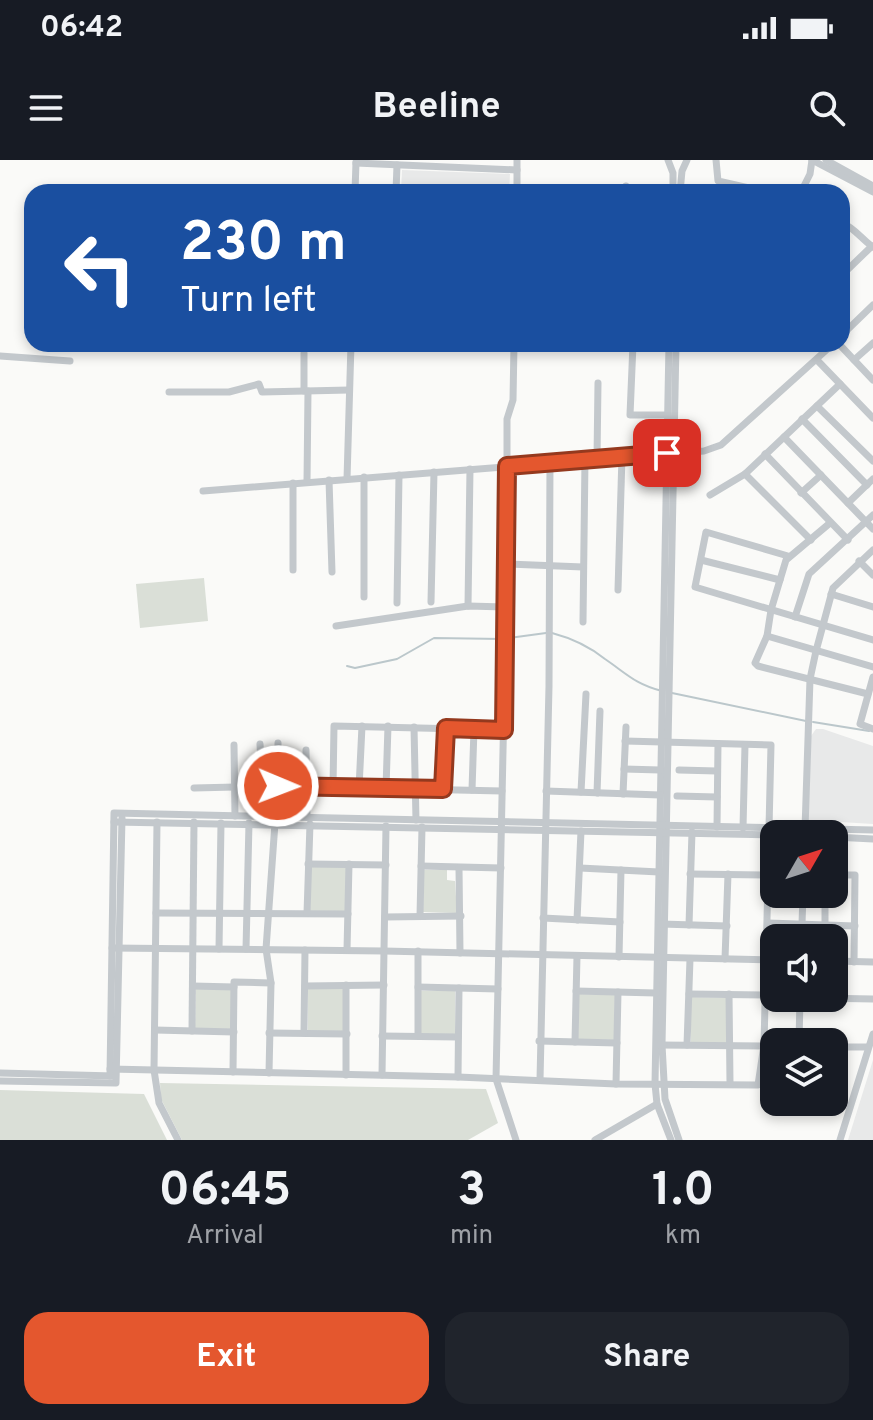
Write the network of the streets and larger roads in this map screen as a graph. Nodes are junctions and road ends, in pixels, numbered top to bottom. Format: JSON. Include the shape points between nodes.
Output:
{"nodes":[{"id":1,"x":517,"y":160,"type":"edge"},
{"id":2,"x":668,"y":160,"type":"edge"},
{"id":3,"x":687,"y":160,"type":"edge"},
{"id":4,"x":716,"y":160,"type":"edge"},
{"id":5,"x":812,"y":160,"type":"edge"},
{"id":6,"x":826,"y":160,"type":"edge"},
{"id":7,"x":356,"y":162,"type":"edge"},
{"id":8,"x":397,"y":165,"type":"junction"},
{"id":9,"x":517,"y":170,"type":"junction"},
{"id":10,"x":858,"y":180,"type":"junction"},
{"id":11,"x":718,"y":181,"type":"junction"},
{"id":12,"x":355,"y":184,"type":"edge"},
{"id":13,"x":396,"y":184,"type":"edge"},
{"id":14,"x":517,"y":184,"type":"edge"},
{"id":15,"x":673,"y":184,"type":"edge"},
{"id":16,"x":681,"y":184,"type":"edge"},
{"id":17,"x":718,"y":184,"type":"edge"},
{"id":18,"x":731,"y":184,"type":"edge"},
{"id":19,"x":805,"y":184,"type":"edge"},
{"id":20,"x":873,"y":186,"type":"edge"},
{"id":21,"x":873,"y":192,"type":"edge"},
{"id":22,"x":850,"y":227,"type":"edge"},
{"id":23,"x":872,"y":247,"type":"edge"},
{"id":24,"x":850,"y":268,"type":"edge"},
{"id":25,"x":873,"y":305,"type":"edge"},
{"id":26,"x":850,"y":327,"type":"edge"},
{"id":27,"x":871,"y":347,"type":"edge"},
{"id":28,"x":351,"y":352,"type":"edge"},
{"id":29,"x":514,"y":352,"type":"edge"},
{"id":30,"x":633,"y":352,"type":"edge"},
{"id":31,"x":669,"y":352,"type":"edge"},
{"id":32,"x":676,"y":352,"type":"edge"},
{"id":33,"x":826,"y":352,"type":"edge"},
{"id":34,"x":845,"y":352,"type":"edge"},
{"id":35,"x":304,"y":353,"type":"dead end"},
{"id":36,"x":0,"y":356,"type":"edge"},
{"id":37,"x":817,"y":360,"type":"junction"},
{"id":38,"x":854,"y":360,"type":"junction"},
{"id":39,"x":70,"y":361,"type":"dead end"},
{"id":40,"x":873,"y":380,"type":"edge"},
{"id":41,"x":598,"y":383,"type":"dead end"},
{"id":42,"x":840,"y":384,"type":"junction"},
{"id":43,"x":349,"y":390,"type":"junction"},
{"id":44,"x":306,"y":391,"type":"junction"},
{"id":45,"x":169,"y":392,"type":"dead end"},
{"id":46,"x":817,"y":406,"type":"junction"},
{"id":47,"x":668,"y":415,"type":"junction"},
{"id":48,"x":873,"y":418,"type":"edge"},
{"id":49,"x":802,"y":419,"type":"junction"},
{"id":50,"x":784,"y":437,"type":"junction"},
{"id":51,"x":670,"y":453,"type":"junction"},
{"id":52,"x":765,"y":454,"type":"junction"},
{"id":53,"x":622,"y":456,"type":"junction"},
{"id":54,"x":597,"y":458,"type":"junction"},
{"id":55,"x":585,"y":459,"type":"junction"},
{"id":56,"x":873,"y":461,"type":"edge"},
{"id":57,"x":550,"y":462,"type":"junction"},
{"id":58,"x":507,"y":466,"type":"junction"},
{"id":59,"x":470,"y":469,"type":"junction"},
{"id":60,"x":434,"y":472,"type":"junction"},
{"id":61,"x":745,"y":474,"type":"junction"},
{"id":62,"x":399,"y":475,"type":"junction"},
{"id":63,"x":821,"y":475,"type":"junction"},
{"id":64,"x":364,"y":477,"type":"junction"},
{"id":65,"x":347,"y":479,"type":"junction"},
{"id":66,"x":329,"y":480,"type":"junction"},
{"id":67,"x":307,"y":482,"type":"junction"},
{"id":68,"x":870,"y":482,"type":"edge"},
{"id":69,"x":293,"y":483,"type":"junction"},
{"id":70,"x":203,"y":491,"type":"dead end"},
{"id":71,"x":801,"y":493,"type":"junction"},
{"id":72,"x":710,"y":495,"type":"dead end"},
{"id":73,"x":848,"y":503,"type":"junction"},
{"id":74,"x":870,"y":519,"type":"edge"},
{"id":75,"x":830,"y":523,"type":"junction"},
{"id":76,"x":873,"y":529,"type":"edge"},
{"id":77,"x":811,"y":540,"type":"junction"},
{"id":78,"x":848,"y":540,"type":"junction"},
{"id":79,"x":873,"y":550,"type":"edge"},
{"id":80,"x":788,"y":556,"type":"junction"},
{"id":81,"x":701,"y":560,"type":"junction"},
{"id":82,"x":859,"y":561,"type":"junction"},
{"id":83,"x":507,"y":564,"type":"junction"},
{"id":84,"x":550,"y":565,"type":"junction"},
{"id":85,"x":583,"y":567,"type":"junction"},
{"id":86,"x":293,"y":570,"type":"dead end"},
{"id":87,"x":332,"y":572,"type":"dead end"},
{"id":88,"x":873,"y":575,"type":"edge"},
{"id":89,"x":780,"y":580,"type":"junction"},
{"id":90,"x":618,"y":590,"type":"dead end"},
{"id":91,"x":831,"y":594,"type":"junction"},
{"id":92,"x":364,"y":597,"type":"dead end"},
{"id":93,"x":431,"y":602,"type":"dead end"},
{"id":94,"x":397,"y":603,"type":"dead end"},
{"id":95,"x":468,"y":606,"type":"junction"},
{"id":96,"x":505,"y":607,"type":"junction"},
{"id":97,"x":873,"y":607,"type":"edge"},
{"id":98,"x":771,"y":610,"type":"junction"},
{"id":99,"x":795,"y":617,"type":"junction"},
{"id":100,"x":583,"y":622,"type":"dead end"},
{"id":101,"x":336,"y":626,"type":"dead end"},
{"id":102,"x":825,"y":626,"type":"junction"},
{"id":103,"x":767,"y":636,"type":"junction"},
{"id":104,"x":873,"y":640,"type":"edge"},
{"id":105,"x":816,"y":651,"type":"junction"},
{"id":106,"x":873,"y":667,"type":"edge"},
{"id":107,"x":873,"y":677,"type":"edge"},
{"id":108,"x":810,"y":679,"type":"junction"},
{"id":109,"x":586,"y":694,"type":"dead end"},
{"id":110,"x":869,"y":700,"type":"edge"},
{"id":111,"x":665,"y":701,"type":"junction"},
{"id":112,"x":600,"y":711,"type":"dead end"},
{"id":113,"x":362,"y":726,"type":"junction"},
{"id":114,"x":388,"y":726,"type":"junction"},
{"id":115,"x":414,"y":727,"type":"junction"},
{"id":116,"x":626,"y":727,"type":"dead end"},
{"id":117,"x":446,"y":728,"type":"junction"},
{"id":118,"x":474,"y":729,"type":"junction"},
{"id":119,"x":873,"y":729,"type":"edge"},
{"id":120,"x":504,"y":730,"type":"junction"},
{"id":121,"x":625,"y":741,"type":"junction"},
{"id":122,"x":664,"y":742,"type":"junction"},
{"id":123,"x":278,"y":743,"type":"dead end"},
{"id":124,"x":260,"y":744,"type":"dead end"},
{"id":125,"x":718,"y":744,"type":"junction"},
{"id":126,"x":234,"y":745,"type":"dead end"},
{"id":127,"x":745,"y":745,"type":"junction"},
{"id":128,"x":306,"y":750,"type":"dead end"},
{"id":129,"x":624,"y":769,"type":"junction"},
{"id":130,"x":660,"y":770,"type":"junction"},
{"id":131,"x":679,"y":770,"type":"dead end"},
{"id":132,"x":717,"y":771,"type":"junction"},
{"id":133,"x":278,"y":786,"type":"junction"},
{"id":134,"x":235,"y":787,"type":"junction"},
{"id":135,"x":262,"y":787,"type":"junction"},
{"id":136,"x":306,"y":787,"type":"junction"},
{"id":137,"x":333,"y":787,"type":"junction"},
{"id":138,"x":194,"y":788,"type":"dead end"},
{"id":139,"x":359,"y":788,"type":"junction"},
{"id":140,"x":386,"y":788,"type":"junction"},
{"id":141,"x":415,"y":789,"type":"junction"},
{"id":142,"x":443,"y":789,"type":"junction"},
{"id":143,"x":472,"y":790,"type":"junction"},
{"id":144,"x":502,"y":791,"type":"junction"},
{"id":145,"x":546,"y":791,"type":"junction"},
{"id":146,"x":581,"y":792,"type":"junction"},
{"id":147,"x":597,"y":793,"type":"junction"},
{"id":148,"x":623,"y":794,"type":"junction"},
{"id":149,"x":660,"y":795,"type":"junction"},
{"id":150,"x":677,"y":796,"type":"dead end"},
{"id":151,"x":717,"y":797,"type":"junction"},
{"id":152,"x":235,"y":816,"type":"junction"},
{"id":153,"x":119,"y":819,"type":"junction"},
{"id":154,"x":276,"y":820,"type":"junction"},
{"id":155,"x":771,"y":820,"type":"edge"},
{"id":156,"x":805,"y":820,"type":"edge"},
{"id":157,"x":308,"y":821,"type":"junction"},
{"id":158,"x":157,"y":822,"type":"junction"},
{"id":159,"x":194,"y":822,"type":"junction"},
{"id":160,"x":221,"y":823,"type":"junction"},
{"id":161,"x":249,"y":823,"type":"junction"},
{"id":162,"x":419,"y":823,"type":"junction"},
{"id":163,"x":501,"y":825,"type":"junction"},
{"id":164,"x":386,"y":826,"type":"junction"},
{"id":165,"x":545,"y":826,"type":"junction"},
{"id":166,"x":717,"y":827,"type":"junction"},
{"id":167,"x":743,"y":828,"type":"junction"},
{"id":168,"x":663,"y":829,"type":"junction"},
{"id":169,"x":873,"y":830,"type":"edge"},
{"id":170,"x":581,"y":831,"type":"junction"},
{"id":171,"x":760,"y":831,"type":"edge"},
{"id":172,"x":692,"y":832,"type":"junction"},
{"id":173,"x":760,"y":833,"type":"edge"},
{"id":174,"x":848,"y":833,"type":"edge"},
{"id":175,"x":860,"y":834,"type":"junction"},
{"id":176,"x":848,"y":835,"type":"edge"},
{"id":177,"x":873,"y":839,"type":"edge"},
{"id":178,"x":308,"y":864,"type":"junction"},
{"id":179,"x":349,"y":864,"type":"junction"},
{"id":180,"x":386,"y":865,"type":"junction"},
{"id":181,"x":421,"y":866,"type":"junction"},
{"id":182,"x":459,"y":868,"type":"junction"},
{"id":183,"x":501,"y":868,"type":"junction"},
{"id":184,"x":580,"y":868,"type":"junction"},
{"id":185,"x":621,"y":870,"type":"junction"},
{"id":186,"x":659,"y":872,"type":"junction"},
{"id":187,"x":690,"y":874,"type":"junction"},
{"id":188,"x":728,"y":874,"type":"junction"},
{"id":189,"x":760,"y":875,"type":"edge"},
{"id":190,"x":848,"y":875,"type":"edge"},
{"id":191,"x":768,"y":908,"type":"edge"},
{"id":192,"x":803,"y":908,"type":"edge"},
{"id":193,"x":156,"y":913,"type":"junction"},
{"id":194,"x":193,"y":913,"type":"junction"},
{"id":195,"x":307,"y":913,"type":"junction"},
{"id":196,"x":219,"y":914,"type":"junction"},
{"id":197,"x":246,"y":914,"type":"junction"},
{"id":198,"x":267,"y":914,"type":"junction"},
{"id":199,"x":348,"y":914,"type":"junction"},
{"id":200,"x":420,"y":916,"type":"junction"},
{"id":201,"x":461,"y":916,"type":"junction"},
{"id":202,"x":385,"y":917,"type":"junction"},
{"id":203,"x":543,"y":918,"type":"junction"},
{"id":204,"x":577,"y":920,"type":"junction"},
{"id":205,"x":620,"y":922,"type":"junction"},
{"id":206,"x":768,"y":923,"type":"joint"},
{"id":207,"x":661,"y":924,"type":"junction"},
{"id":208,"x":802,"y":924,"type":"joint"},
{"id":209,"x":689,"y":925,"type":"junction"},
{"id":210,"x":727,"y":926,"type":"junction"},
{"id":211,"x":848,"y":926,"type":"edge"},
{"id":212,"x":855,"y":926,"type":"junction"},
{"id":213,"x":116,"y":948,"type":"junction"},
{"id":214,"x":156,"y":948,"type":"junction"},
{"id":215,"x":193,"y":949,"type":"junction"},
{"id":216,"x":219,"y":949,"type":"junction"},
{"id":217,"x":246,"y":949,"type":"junction"},
{"id":218,"x":266,"y":949,"type":"junction"},
{"id":219,"x":305,"y":950,"type":"junction"},
{"id":220,"x":347,"y":950,"type":"junction"},
{"id":221,"x":384,"y":951,"type":"junction"},
{"id":222,"x":418,"y":951,"type":"junction"},
{"id":223,"x":460,"y":953,"type":"junction"},
{"id":224,"x":498,"y":954,"type":"junction"},
{"id":225,"x":541,"y":955,"type":"junction"},
{"id":226,"x":577,"y":956,"type":"junction"},
{"id":227,"x":619,"y":957,"type":"junction"},
{"id":228,"x":661,"y":958,"type":"junction"},
{"id":229,"x":690,"y":959,"type":"junction"},
{"id":230,"x":725,"y":959,"type":"junction"},
{"id":231,"x":760,"y":960,"type":"edge"},
{"id":232,"x":848,"y":962,"type":"edge"},
{"id":233,"x":854,"y":962,"type":"junction"},
{"id":234,"x":873,"y":962,"type":"edge"},
{"id":235,"x":271,"y":983,"type":"junction"},
{"id":236,"x":346,"y":985,"type":"junction"},
{"id":237,"x":384,"y":985,"type":"junction"},
{"id":238,"x":193,"y":986,"type":"junction"},
{"id":239,"x":305,"y":986,"type":"junction"},
{"id":240,"x":234,"y":987,"type":"junction"},
{"id":241,"x":418,"y":987,"type":"junction"},
{"id":242,"x":459,"y":988,"type":"junction"},
{"id":243,"x":498,"y":989,"type":"junction"},
{"id":244,"x":576,"y":991,"type":"junction"},
{"id":245,"x":618,"y":992,"type":"junction"},
{"id":246,"x":656,"y":993,"type":"junction"},
{"id":247,"x":689,"y":994,"type":"junction"},
{"id":248,"x":729,"y":994,"type":"junction"},
{"id":249,"x":760,"y":995,"type":"edge"},
{"id":250,"x":848,"y":999,"type":"edge"},
{"id":251,"x":873,"y":999,"type":"edge"},
{"id":252,"x":155,"y":1030,"type":"junction"},
{"id":253,"x":192,"y":1031,"type":"junction"},
{"id":254,"x":234,"y":1032,"type":"junction"},
{"id":255,"x":269,"y":1033,"type":"junction"},
{"id":256,"x":304,"y":1033,"type":"junction"},
{"id":257,"x":347,"y":1034,"type":"junction"},
{"id":258,"x":873,"y":1034,"type":"edge"},
{"id":259,"x":382,"y":1036,"type":"junction"},
{"id":260,"x":418,"y":1036,"type":"junction"},
{"id":261,"x":458,"y":1037,"type":"junction"},
{"id":262,"x":539,"y":1041,"type":"junction"},
{"id":263,"x":575,"y":1042,"type":"junction"},
{"id":264,"x":617,"y":1043,"type":"junction"},
{"id":265,"x":659,"y":1044,"type":"junction"},
{"id":266,"x":687,"y":1045,"type":"junction"},
{"id":267,"x":760,"y":1045,"type":"edge"},
{"id":268,"x":730,"y":1046,"type":"junction"},
{"id":269,"x":848,"y":1047,"type":"edge"},
{"id":270,"x":868,"y":1047,"type":"junction"},
{"id":271,"x":154,"y":1070,"type":"junction"},
{"id":272,"x":233,"y":1072,"type":"junction"},
{"id":273,"x":760,"y":1072,"type":"edge"},
{"id":274,"x":0,"y":1073,"type":"edge"},
{"id":275,"x":113,"y":1073,"type":"junction"},
{"id":276,"x":269,"y":1073,"type":"junction"},
{"id":277,"x":346,"y":1075,"type":"junction"},
{"id":278,"x":382,"y":1075,"type":"junction"},
{"id":279,"x":458,"y":1077,"type":"junction"},
{"id":280,"x":496,"y":1079,"type":"junction"},
{"id":281,"x":540,"y":1080,"type":"junction"},
{"id":282,"x":0,"y":1081,"type":"edge"},
{"id":283,"x":659,"y":1083,"type":"junction"},
{"id":284,"x":730,"y":1083,"type":"junction"},
{"id":285,"x":616,"y":1084,"type":"junction"},
{"id":286,"x":657,"y":1104,"type":"junction"},
{"id":287,"x":178,"y":1140,"type":"edge"},
{"id":288,"x":516,"y":1140,"type":"edge"},
{"id":289,"x":595,"y":1140,"type":"edge"},
{"id":290,"x":671,"y":1140,"type":"edge"},
{"id":291,"x":679,"y":1140,"type":"edge"},
{"id":292,"x":840,"y":1140,"type":"edge"}],
"edges":[{"from":1,"to":9,"type":"street"},
{"from":2,"to":15,"type":"street"},
{"from":3,"to":16,"type":"street"},
{"from":4,"to":11,"type":"street"},
{"from":5,"to":10,"type":"street"},
{"from":5,"to":19,"type":"street"},
{"from":6,"to":10,"type":"street"},
{"from":7,"to":8,"type":"street"},
{"from":7,"to":12,"type":"street"},
{"from":8,"to":9,"type":"street"},
{"from":8,"to":13,"type":"street"},
{"from":9,"to":14,"type":"street"},
{"from":10,"to":20,"type":"street"},
{"from":10,"to":21,"type":"street"},
{"from":11,"to":17,"type":"street"},
{"from":11,"to":18,"type":"street"},
{"from":22,"to":23,"type":"street"},
{"from":23,"to":24,"type":"street"},
{"from":25,"to":26,"type":"street"},
{"from":27,"to":38,"type":"street"},
{"from":28,"to":43,"type":"street"},
{"from":29,"to":58,"type":"street"},
{"from":30,"to":47,"type":"street","via":[[630,415]]},
{"from":31,"to":47,"type":"street"},
{"from":32,"to":51,"type":"street"},
{"from":33,"to":37,"type":"street"},
{"from":34,"to":38,"type":"street"},
{"from":35,"to":44,"type":"street"},
{"from":36,"to":39,"type":"street"},
{"from":37,"to":42,"type":"street"},
{"from":37,"to":51,"type":"street","via":[[721,445]]},
{"from":38,"to":40,"type":"street"},
{"from":41,"to":54,"type":"street"},
{"from":42,"to":46,"type":"street"},
{"from":42,"to":48,"type":"street"},
{"from":43,"to":44,"type":"street"},
{"from":43,"to":65,"type":"street"},
{"from":44,"to":45,"type":"street","via":[[262,392],[259,384],[229,392]]},
{"from":44,"to":67,"type":"street"},
{"from":46,"to":49,"type":"street"},
{"from":46,"to":56,"type":"street"},
{"from":47,"to":51,"type":"street"},
{"from":49,"to":50,"type":"street"},
{"from":49,"to":68,"type":"street"},
{"from":50,"to":52,"type":"street"},
{"from":50,"to":63,"type":"street"},
{"from":51,"to":53,"type":"street"},
{"from":51,"to":111,"type":"street"},
{"from":51,"to":111,"type":"street"},
{"from":52,"to":61,"type":"street"},
{"from":52,"to":71,"type":"street"},
{"from":53,"to":54,"type":"street"},
{"from":53,"to":90,"type":"street"},
{"from":54,"to":55,"type":"street"},
{"from":55,"to":57,"type":"street"},
{"from":55,"to":85,"type":"street"},
{"from":57,"to":58,"type":"street"},
{"from":57,"to":84,"type":"street"},
{"from":58,"to":59,"type":"street"},
{"from":58,"to":83,"type":"street"},
{"from":59,"to":60,"type":"street"},
{"from":59,"to":95,"type":"street"},
{"from":60,"to":62,"type":"street"},
{"from":60,"to":93,"type":"street"},
{"from":61,"to":72,"type":"street"},
{"from":61,"to":77,"type":"street"},
{"from":62,"to":64,"type":"street"},
{"from":62,"to":94,"type":"street"},
{"from":63,"to":71,"type":"street"},
{"from":63,"to":73,"type":"street"},
{"from":64,"to":65,"type":"street"},
{"from":64,"to":92,"type":"street"},
{"from":65,"to":66,"type":"street"},
{"from":66,"to":67,"type":"street"},
{"from":66,"to":87,"type":"street"},
{"from":67,"to":69,"type":"street"},
{"from":68,"to":73,"type":"street"},
{"from":69,"to":70,"type":"street"},
{"from":69,"to":86,"type":"street"},
{"from":71,"to":75,"type":"street"},
{"from":73,"to":74,"type":"street"},
{"from":74,"to":76,"type":"street"},
{"from":74,"to":78,"type":"street"},
{"from":75,"to":77,"type":"street"},
{"from":75,"to":78,"type":"street"},
{"from":77,"to":80,"type":"street"},
{"from":78,"to":99,"type":"street","via":[[809,574]]},
{"from":79,"to":82,"type":"street"},
{"from":80,"to":81,"type":"street","via":[[706,532]]},
{"from":80,"to":89,"type":"street"},
{"from":81,"to":89,"type":"street"},
{"from":81,"to":98,"type":"street","via":[[695,587]]},
{"from":82,"to":88,"type":"street"},
{"from":82,"to":91,"type":"street"},
{"from":83,"to":84,"type":"street"},
{"from":83,"to":96,"type":"street"},
{"from":84,"to":85,"type":"street"},
{"from":84,"to":145,"type":"street"},
{"from":85,"to":100,"type":"street"},
{"from":89,"to":98,"type":"street"},
{"from":91,"to":97,"type":"street"},
{"from":91,"to":102,"type":"street"},
{"from":95,"to":96,"type":"street"},
{"from":95,"to":101,"type":"street"},
{"from":96,"to":120,"type":"street"},
{"from":98,"to":99,"type":"street"},
{"from":98,"to":103,"type":"street"},
{"from":99,"to":102,"type":"street"},
{"from":102,"to":104,"type":"street"},
{"from":102,"to":105,"type":"street"},
{"from":103,"to":105,"type":"street"},
{"from":103,"to":108,"type":"street","via":[[756,665]]},
{"from":105,"to":106,"type":"street"},
{"from":105,"to":108,"type":"street"},
{"from":107,"to":110,"type":"street"},
{"from":108,"to":110,"type":"street"},
{"from":108,"to":156,"type":"street"},
{"from":109,"to":146,"type":"street"},
{"from":110,"to":119,"type":"street","via":[[860,724]]},
{"from":111,"to":122,"type":"street"},
{"from":112,"to":147,"type":"street"},
{"from":113,"to":114,"type":"street"},
{"from":113,"to":137,"type":"street","via":[[334,726]]},
{"from":113,"to":139,"type":"street"},
{"from":114,"to":115,"type":"street"},
{"from":114,"to":140,"type":"street"},
{"from":115,"to":117,"type":"street"},
{"from":115,"to":141,"type":"street"},
{"from":116,"to":121,"type":"street"},
{"from":117,"to":118,"type":"street"},
{"from":117,"to":142,"type":"street"},
{"from":118,"to":120,"type":"street"},
{"from":118,"to":143,"type":"street"},
{"from":120,"to":144,"type":"street"},
{"from":121,"to":122,"type":"street"},
{"from":121,"to":129,"type":"street"},
{"from":122,"to":125,"type":"street"},
{"from":122,"to":130,"type":"street"},
{"from":122,"to":168,"type":"street"},
{"from":123,"to":133,"type":"street"},
{"from":124,"to":135,"type":"street"},
{"from":125,"to":127,"type":"street"},
{"from":125,"to":132,"type":"street"},
{"from":126,"to":134,"type":"street"},
{"from":127,"to":155,"type":"street","via":[[771,745]]},
{"from":127,"to":167,"type":"street"},
{"from":128,"to":136,"type":"street"},
{"from":129,"to":130,"type":"street"},
{"from":129,"to":148,"type":"street"},
{"from":130,"to":149,"type":"street"},
{"from":131,"to":132,"type":"street"},
{"from":132,"to":151,"type":"street"},
{"from":133,"to":135,"type":"street"},
{"from":133,"to":136,"type":"street"},
{"from":133,"to":154,"type":"street"},
{"from":134,"to":135,"type":"street"},
{"from":134,"to":138,"type":"street"},
{"from":134,"to":152,"type":"street"},
{"from":136,"to":137,"type":"street"},
{"from":136,"to":157,"type":"street"},
{"from":137,"to":139,"type":"street"},
{"from":139,"to":140,"type":"street"},
{"from":140,"to":141,"type":"street"},
{"from":141,"to":142,"type":"street"},
{"from":141,"to":162,"type":"street"},
{"from":142,"to":143,"type":"street"},
{"from":143,"to":144,"type":"street"},
{"from":144,"to":163,"type":"street"},
{"from":145,"to":146,"type":"street"},
{"from":145,"to":165,"type":"street"},
{"from":146,"to":147,"type":"street"},
{"from":147,"to":148,"type":"street"},
{"from":148,"to":149,"type":"street"},
{"from":149,"to":168,"type":"street"},
{"from":150,"to":151,"type":"street"},
{"from":151,"to":166,"type":"street"},
{"from":152,"to":153,"type":"street"},
{"from":152,"to":154,"type":"street"},
{"from":153,"to":158,"type":"street"},
{"from":153,"to":213,"type":"street"},
{"from":154,"to":157,"type":"street"},
{"from":154,"to":161,"type":"street"},
{"from":154,"to":198,"type":"street"},
{"from":157,"to":162,"type":"street"},
{"from":157,"to":164,"type":"street"},
{"from":157,"to":178,"type":"street"},
{"from":158,"to":159,"type":"street"},
{"from":158,"to":193,"type":"street"},
{"from":159,"to":160,"type":"street"},
{"from":159,"to":194,"type":"street"},
{"from":160,"to":161,"type":"street"},
{"from":160,"to":196,"type":"street"},
{"from":161,"to":197,"type":"street"},
{"from":162,"to":163,"type":"street"},
{"from":162,"to":164,"type":"street"},
{"from":162,"to":181,"type":"street"},
{"from":163,"to":165,"type":"street"},
{"from":163,"to":183,"type":"street"},
{"from":164,"to":180,"type":"street"},
{"from":165,"to":168,"type":"street"},
{"from":165,"to":170,"type":"street"},
{"from":165,"to":203,"type":"street"},
{"from":166,"to":167,"type":"street"},
{"from":166,"to":168,"type":"street"},
{"from":167,"to":171,"type":"street"},
{"from":168,"to":170,"type":"street"},
{"from":168,"to":172,"type":"street"},
{"from":168,"to":186,"type":"street"},
{"from":168,"to":207,"type":"street"},
{"from":169,"to":175,"type":"street"},
{"from":170,"to":184,"type":"street"},
{"from":172,"to":173,"type":"street"},
{"from":172,"to":187,"type":"street"},
{"from":174,"to":175,"type":"street"},
{"from":175,"to":176,"type":"street"},
{"from":175,"to":177,"type":"street"},
{"from":178,"to":179,"type":"street"},
{"from":178,"to":195,"type":"street"},
{"from":179,"to":180,"type":"street"},
{"from":179,"to":199,"type":"street"},
{"from":180,"to":202,"type":"street"},
{"from":181,"to":182,"type":"street"},
{"from":181,"to":200,"type":"street"},
{"from":182,"to":183,"type":"street"},
{"from":182,"to":201,"type":"street"},
{"from":183,"to":224,"type":"street"},
{"from":184,"to":185,"type":"street"},
{"from":184,"to":204,"type":"street"},
{"from":185,"to":186,"type":"street"},
{"from":185,"to":205,"type":"street"},
{"from":186,"to":207,"type":"street"},
{"from":187,"to":188,"type":"street"},
{"from":187,"to":209,"type":"street"},
{"from":188,"to":189,"type":"street"},
{"from":188,"to":210,"type":"street"},
{"from":190,"to":212,"type":"street","via":[[855,875]]},
{"from":191,"to":206,"type":"street"},
{"from":192,"to":208,"type":"street"},
{"from":193,"to":194,"type":"street"},
{"from":193,"to":214,"type":"street"},
{"from":194,"to":196,"type":"street"},
{"from":194,"to":215,"type":"street"},
{"from":195,"to":198,"type":"street"},
{"from":195,"to":199,"type":"street"},
{"from":196,"to":197,"type":"street"},
{"from":196,"to":216,"type":"street"},
{"from":197,"to":198,"type":"street"},
{"from":197,"to":217,"type":"street"},
{"from":198,"to":218,"type":"street"},
{"from":199,"to":220,"type":"street"},
{"from":200,"to":201,"type":"street"},
{"from":200,"to":202,"type":"street"},
{"from":201,"to":223,"type":"street"},
{"from":202,"to":221,"type":"street"},
{"from":203,"to":204,"type":"street"},
{"from":203,"to":225,"type":"street"},
{"from":204,"to":205,"type":"street"},
{"from":205,"to":227,"type":"street"},
{"from":206,"to":208,"type":"street"},
{"from":207,"to":209,"type":"street"},
{"from":207,"to":228,"type":"street"},
{"from":209,"to":210,"type":"street"},
{"from":210,"to":230,"type":"street"},
{"from":211,"to":212,"type":"street"},
{"from":212,"to":233,"type":"street"},
{"from":213,"to":214,"type":"street"},
{"from":213,"to":275,"type":"street"},
{"from":214,"to":215,"type":"street"},
{"from":214,"to":252,"type":"street"},
{"from":215,"to":216,"type":"street"},
{"from":215,"to":238,"type":"street"},
{"from":216,"to":217,"type":"street"},
{"from":217,"to":218,"type":"street"},
{"from":218,"to":219,"type":"street"},
{"from":218,"to":235,"type":"street"},
{"from":219,"to":220,"type":"street"},
{"from":219,"to":239,"type":"street"},
{"from":220,"to":221,"type":"street"},
{"from":221,"to":222,"type":"street"},
{"from":221,"to":237,"type":"street"},
{"from":222,"to":223,"type":"street"},
{"from":222,"to":241,"type":"street"},
{"from":223,"to":224,"type":"street"},
{"from":224,"to":225,"type":"street"},
{"from":224,"to":243,"type":"street"},
{"from":225,"to":226,"type":"street"},
{"from":225,"to":262,"type":"street"},
{"from":226,"to":227,"type":"street"},
{"from":226,"to":244,"type":"street"},
{"from":227,"to":228,"type":"street"},
{"from":228,"to":229,"type":"street"},
{"from":228,"to":246,"type":"street"},
{"from":228,"to":265,"type":"street"},
{"from":229,"to":230,"type":"street"},
{"from":229,"to":247,"type":"street"},
{"from":230,"to":231,"type":"street"},
{"from":232,"to":233,"type":"street"},
{"from":233,"to":234,"type":"street"},
{"from":235,"to":240,"type":"street","via":[[234,982]]},
{"from":235,"to":255,"type":"street"},
{"from":236,"to":237,"type":"street"},
{"from":236,"to":239,"type":"street"},
{"from":236,"to":257,"type":"street"},
{"from":237,"to":259,"type":"street"},
{"from":238,"to":240,"type":"street"},
{"from":238,"to":253,"type":"street"},
{"from":239,"to":256,"type":"street"},
{"from":240,"to":254,"type":"street"},
{"from":241,"to":242,"type":"street"},
{"from":241,"to":260,"type":"street"},
{"from":242,"to":243,"type":"street"},
{"from":242,"to":261,"type":"street"},
{"from":243,"to":280,"type":"street"},
{"from":244,"to":245,"type":"street"},
{"from":244,"to":263,"type":"street"},
{"from":245,"to":246,"type":"street"},
{"from":245,"to":264,"type":"street"},
{"from":246,"to":265,"type":"street"},
{"from":247,"to":248,"type":"street"},
{"from":247,"to":266,"type":"street"},
{"from":248,"to":249,"type":"street"},
{"from":248,"to":268,"type":"street"},
{"from":250,"to":251,"type":"street"},
{"from":252,"to":253,"type":"street"},
{"from":252,"to":271,"type":"street"},
{"from":253,"to":254,"type":"street"},
{"from":254,"to":272,"type":"street"},
{"from":255,"to":256,"type":"street"},
{"from":255,"to":276,"type":"street"},
{"from":256,"to":257,"type":"street"},
{"from":257,"to":277,"type":"street"},
{"from":258,"to":270,"type":"street"},
{"from":259,"to":260,"type":"street"},
{"from":259,"to":278,"type":"street"},
{"from":260,"to":261,"type":"street"},
{"from":261,"to":279,"type":"street"},
{"from":262,"to":263,"type":"street"},
{"from":262,"to":281,"type":"street"},
{"from":263,"to":264,"type":"street"},
{"from":264,"to":285,"type":"street"},
{"from":265,"to":266,"type":"street"},
{"from":265,"to":283,"type":"street"},
{"from":266,"to":268,"type":"street"},
{"from":267,"to":268,"type":"street"},
{"from":268,"to":284,"type":"street"},
{"from":269,"to":270,"type":"street"},
{"from":270,"to":292,"type":"street"},
{"from":271,"to":272,"type":"street"},
{"from":271,"to":275,"type":"street"},
{"from":271,"to":287,"type":"street","via":[[159,1103]]},
{"from":272,"to":276,"type":"street"},
{"from":273,"to":284,"type":"street","via":[[758,1085]]},
{"from":274,"to":275,"type":"street"},
{"from":275,"to":282,"type":"street","via":[[116,1083]]},
{"from":276,"to":277,"type":"street"},
{"from":277,"to":278,"type":"street"},
{"from":278,"to":279,"type":"street"},
{"from":279,"to":280,"type":"street"},
{"from":280,"to":281,"type":"street"},
{"from":280,"to":288,"type":"street"},
{"from":281,"to":285,"type":"street"},
{"from":283,"to":284,"type":"street"},
{"from":283,"to":285,"type":"street"},
{"from":283,"to":286,"type":"street"},
{"from":283,"to":291,"type":"street"},
{"from":286,"to":289,"type":"street"},
{"from":286,"to":290,"type":"street"}]}
